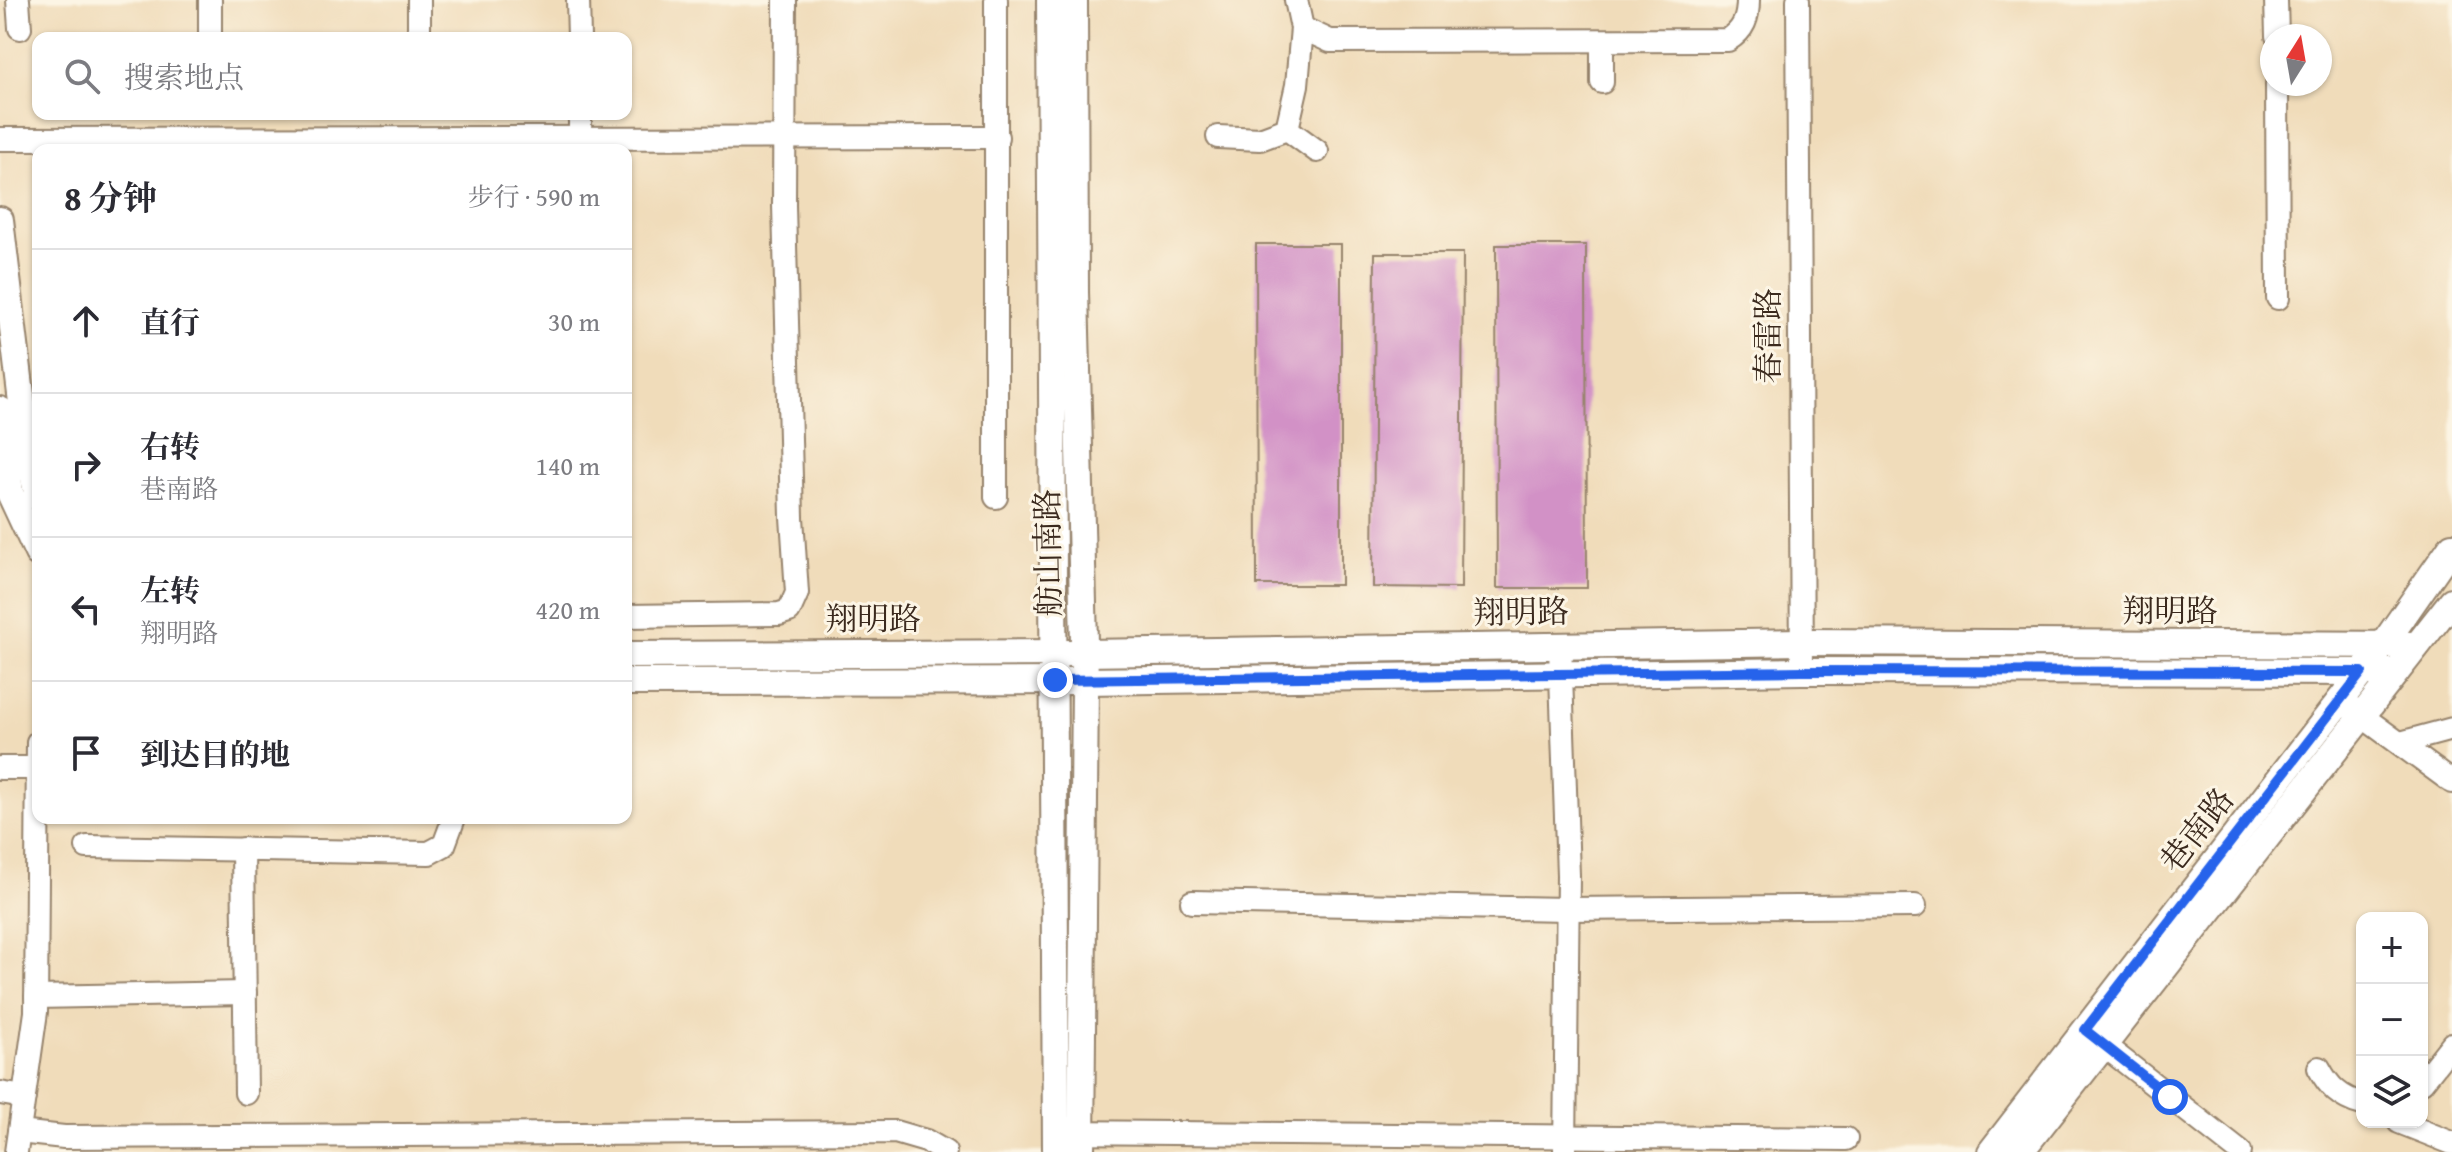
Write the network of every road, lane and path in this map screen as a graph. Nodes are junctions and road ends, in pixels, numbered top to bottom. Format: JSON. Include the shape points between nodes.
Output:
{"nodes":[{"id":1,"x":18,"y":0,"type":"edge"},
{"id":2,"x":210,"y":0,"type":"edge"},
{"id":3,"x":419,"y":0,"type":"edge"},
{"id":4,"x":578,"y":0,"type":"edge"},
{"id":5,"x":785,"y":0,"type":"edge"},
{"id":6,"x":996,"y":0,"type":"edge"},
{"id":7,"x":1050,"y":0,"type":"edge"},
{"id":8,"x":1074,"y":0,"type":"edge"},
{"id":9,"x":1296,"y":0,"type":"edge"},
{"id":10,"x":1748,"y":0,"type":"edge"},
{"id":11,"x":1798,"y":0,"type":"edge"},
{"id":12,"x":2276,"y":0,"type":"edge"},
{"id":13,"x":2277,"y":24,"type":"edge"},
{"id":14,"x":20,"y":28,"type":"dead end"},
{"id":15,"x":1302,"y":28,"type":"junction"},
{"id":16,"x":210,"y":32,"type":"edge"},
{"id":17,"x":419,"y":32,"type":"edge"},
{"id":18,"x":579,"y":32,"type":"edge"},
{"id":19,"x":1602,"y":41,"type":"junction"},
{"id":20,"x":1602,"y":82,"type":"dead end"},
{"id":21,"x":2277,"y":96,"type":"edge"},
{"id":22,"x":210,"y":120,"type":"edge"},
{"id":23,"x":419,"y":120,"type":"edge"},
{"id":24,"x":580,"y":120,"type":"edge"},
{"id":25,"x":1287,"y":129,"type":"junction"},
{"id":26,"x":419,"y":137,"type":"junction"},
{"id":27,"x":997,"y":137,"type":"junction"},
{"id":28,"x":1218,"y":137,"type":"dead end"},
{"id":29,"x":580,"y":138,"type":"junction"},
{"id":30,"x":0,"y":139,"type":"edge"},
{"id":31,"x":784,"y":140,"type":"junction"},
{"id":32,"x":210,"y":144,"type":"edge"},
{"id":33,"x":496,"y":144,"type":"edge"},
{"id":34,"x":1317,"y":151,"type":"dead end"},
{"id":35,"x":0,"y":220,"type":"edge"},
{"id":36,"x":2278,"y":298,"type":"dead end"},
{"id":37,"x":0,"y":410,"type":"edge"},
{"id":38,"x":32,"y":468,"type":"edge"},
{"id":39,"x":996,"y":497,"type":"dead end"},
{"id":40,"x":32,"y":540,"type":"edge"},
{"id":41,"x":2452,"y":546,"type":"edge"},
{"id":42,"x":2452,"y":601,"type":"edge"},
{"id":43,"x":632,"y":616,"type":"edge"},
{"id":44,"x":1802,"y":642,"type":"junction"},
{"id":45,"x":2383,"y":645,"type":"junction"},
{"id":46,"x":2417,"y":645,"type":"junction"},
{"id":47,"x":1560,"y":646,"type":"junction"},
{"id":48,"x":1056,"y":653,"type":"junction"},
{"id":49,"x":1085,"y":653,"type":"junction"},
{"id":50,"x":632,"y":655,"type":"edge"},
{"id":51,"x":1802,"y":671,"type":"junction"},
{"id":52,"x":2362,"y":672,"type":"junction"},
{"id":53,"x":2396,"y":672,"type":"junction"},
{"id":54,"x":1561,"y":674,"type":"junction"},
{"id":55,"x":1055,"y":680,"type":"junction"},
{"id":56,"x":1085,"y":681,"type":"junction"},
{"id":57,"x":632,"y":682,"type":"edge"},
{"id":58,"x":2339,"y":702,"type":"junction"},
{"id":59,"x":2363,"y":714,"type":"junction"},
{"id":60,"x":2452,"y":729,"type":"edge"},
{"id":61,"x":2400,"y":743,"type":"junction"},
{"id":62,"x":0,"y":768,"type":"edge"},
{"id":63,"x":32,"y":768,"type":"edge"},
{"id":64,"x":2452,"y":782,"type":"edge"},
{"id":65,"x":38,"y":824,"type":"edge"},
{"id":66,"x":452,"y":824,"type":"edge"},
{"id":67,"x":87,"y":847,"type":"dead end"},
{"id":68,"x":243,"y":849,"type":"junction"},
{"id":69,"x":1192,"y":902,"type":"dead end"},
{"id":70,"x":1915,"y":906,"type":"dead end"},
{"id":71,"x":1567,"y":909,"type":"junction"},
{"id":72,"x":245,"y":993,"type":"junction"},
{"id":73,"x":36,"y":997,"type":"junction"},
{"id":74,"x":2094,"y":1038,"type":"junction"},
{"id":75,"x":2452,"y":1044,"type":"edge"},
{"id":76,"x":2319,"y":1068,"type":"dead end"},
{"id":77,"x":2428,"y":1074,"type":"edge"},
{"id":78,"x":0,"y":1093,"type":"edge"},
{"id":79,"x":246,"y":1093,"type":"dead end"},
{"id":80,"x":24,"y":1097,"type":"junction"},
{"id":81,"x":2356,"y":1102,"type":"edge"},
{"id":82,"x":2414,"y":1128,"type":"edge"},
{"id":83,"x":1846,"y":1139,"type":"dead end"},
{"id":84,"x":18,"y":1142,"type":"edge"},
{"id":85,"x":1068,"y":1142,"type":"edge"},
{"id":86,"x":2452,"y":1143,"type":"edge"},
{"id":87,"x":1564,"y":1144,"type":"edge"},
{"id":88,"x":945,"y":1152,"type":"edge"},
{"id":89,"x":1991,"y":1152,"type":"edge"},
{"id":90,"x":2020,"y":1152,"type":"edge"},
{"id":91,"x":2240,"y":1152,"type":"edge"}],
"edges":[{"from":1,"to":14,"type":"street"},
{"from":2,"to":16,"type":"street"},
{"from":3,"to":17,"type":"street"},
{"from":4,"to":18,"type":"street"},
{"from":5,"to":31,"type":"street"},
{"from":6,"to":27,"type":"street"},
{"from":7,"to":48,"type":"street","name":"舫山南路"},
{"from":8,"to":49,"type":"street","name":"舫山南路"},
{"from":9,"to":15,"type":"street"},
{"from":10,"to":19,"type":"street","via":[[1740,33],[1728,40]]},
{"from":11,"to":44,"type":"street","name":"春雷路"},
{"from":12,"to":13,"type":"street"},
{"from":15,"to":19,"type":"street","via":[[1330,41]]},
{"from":15,"to":25,"type":"street"},
{"from":19,"to":20,"type":"street"},
{"from":21,"to":36,"type":"street"},
{"from":22,"to":32,"type":"street"},
{"from":23,"to":26,"type":"street"},
{"from":24,"to":29,"type":"street"},
{"from":25,"to":28,"type":"street","via":[[1260,139]]},
{"from":25,"to":34,"type":"street"},
{"from":26,"to":32,"type":"street"},
{"from":26,"to":33,"type":"street"},
{"from":27,"to":31,"type":"street"},
{"from":27,"to":39,"type":"street"},
{"from":29,"to":31,"type":"street"},
{"from":29,"to":33,"type":"street"},
{"from":30,"to":32,"type":"street"},
{"from":31,"to":43,"type":"street","via":[[797,593],[789,611],[779,614]]},
{"from":35,"to":38,"type":"street"},
{"from":37,"to":40,"type":"street","via":[[10,493]]},
{"from":41,"to":45,"type":"street","name":"巷南路"},
{"from":42,"to":46,"type":"street","name":"巷南路"},
{"from":44,"to":45,"type":"street","name":"翔明路"},
{"from":44,"to":47,"type":"street","name":"翔明路"},
{"from":44,"to":51,"type":"street","name":"春雷路"},
{"from":45,"to":46,"type":"street","name":"翔明路"},
{"from":45,"to":52,"type":"street","name":"巷南路"},
{"from":46,"to":53,"type":"street","name":"巷南路"},
{"from":47,"to":49,"type":"street","name":"翔明路"},
{"from":47,"to":54,"type":"street"},
{"from":48,"to":49,"type":"street","name":"翔明路"},
{"from":48,"to":50,"type":"street","name":"翔明路"},
{"from":48,"to":55,"type":"street","name":"舫山南路"},
{"from":49,"to":56,"type":"street","name":"舫山南路"},
{"from":51,"to":52,"type":"street","name":"翔明路"},
{"from":51,"to":54,"type":"street","name":"翔明路"},
{"from":52,"to":53,"type":"street","name":"翔明路"},
{"from":52,"to":58,"type":"street","name":"巷南路"},
{"from":53,"to":59,"type":"street","name":"巷南路"},
{"from":54,"to":56,"type":"street","name":"翔明路"},
{"from":54,"to":71,"type":"street"},
{"from":55,"to":56,"type":"street","name":"翔明路"},
{"from":55,"to":57,"type":"street","name":"翔明路"},
{"from":55,"to":85,"type":"street","name":"舫山南路"},
{"from":56,"to":85,"type":"street","name":"舫山南路"},
{"from":58,"to":59,"type":"street"},
{"from":58,"to":74,"type":"street","name":"巷南路"},
{"from":59,"to":61,"type":"street"},
{"from":59,"to":74,"type":"street","name":"巷南路"},
{"from":60,"to":61,"type":"street"},
{"from":61,"to":64,"type":"street"},
{"from":62,"to":63,"type":"street"},
{"from":65,"to":73,"type":"street"},
{"from":66,"to":68,"type":"street","via":[[444,845],[429,853]]},
{"from":67,"to":68,"type":"street"},
{"from":68,"to":72,"type":"street"},
{"from":69,"to":71,"type":"street"},
{"from":70,"to":71,"type":"street"},
{"from":71,"to":87,"type":"street"},
{"from":72,"to":73,"type":"street"},
{"from":72,"to":79,"type":"street"},
{"from":73,"to":80,"type":"street"},
{"from":74,"to":89,"type":"street","name":"巷南路"},
{"from":74,"to":90,"type":"street","name":"巷南路"},
{"from":74,"to":91,"type":"street"},
{"from":75,"to":77,"type":"street"},
{"from":76,"to":81,"type":"street","via":[[2329,1086]]},
{"from":78,"to":80,"type":"street"},
{"from":80,"to":84,"type":"street"},
{"from":82,"to":86,"type":"street"},
{"from":83,"to":87,"type":"street"},
{"from":84,"to":88,"type":"street","via":[[64,1137],[895,1132]]},
{"from":85,"to":87,"type":"street"}]}
